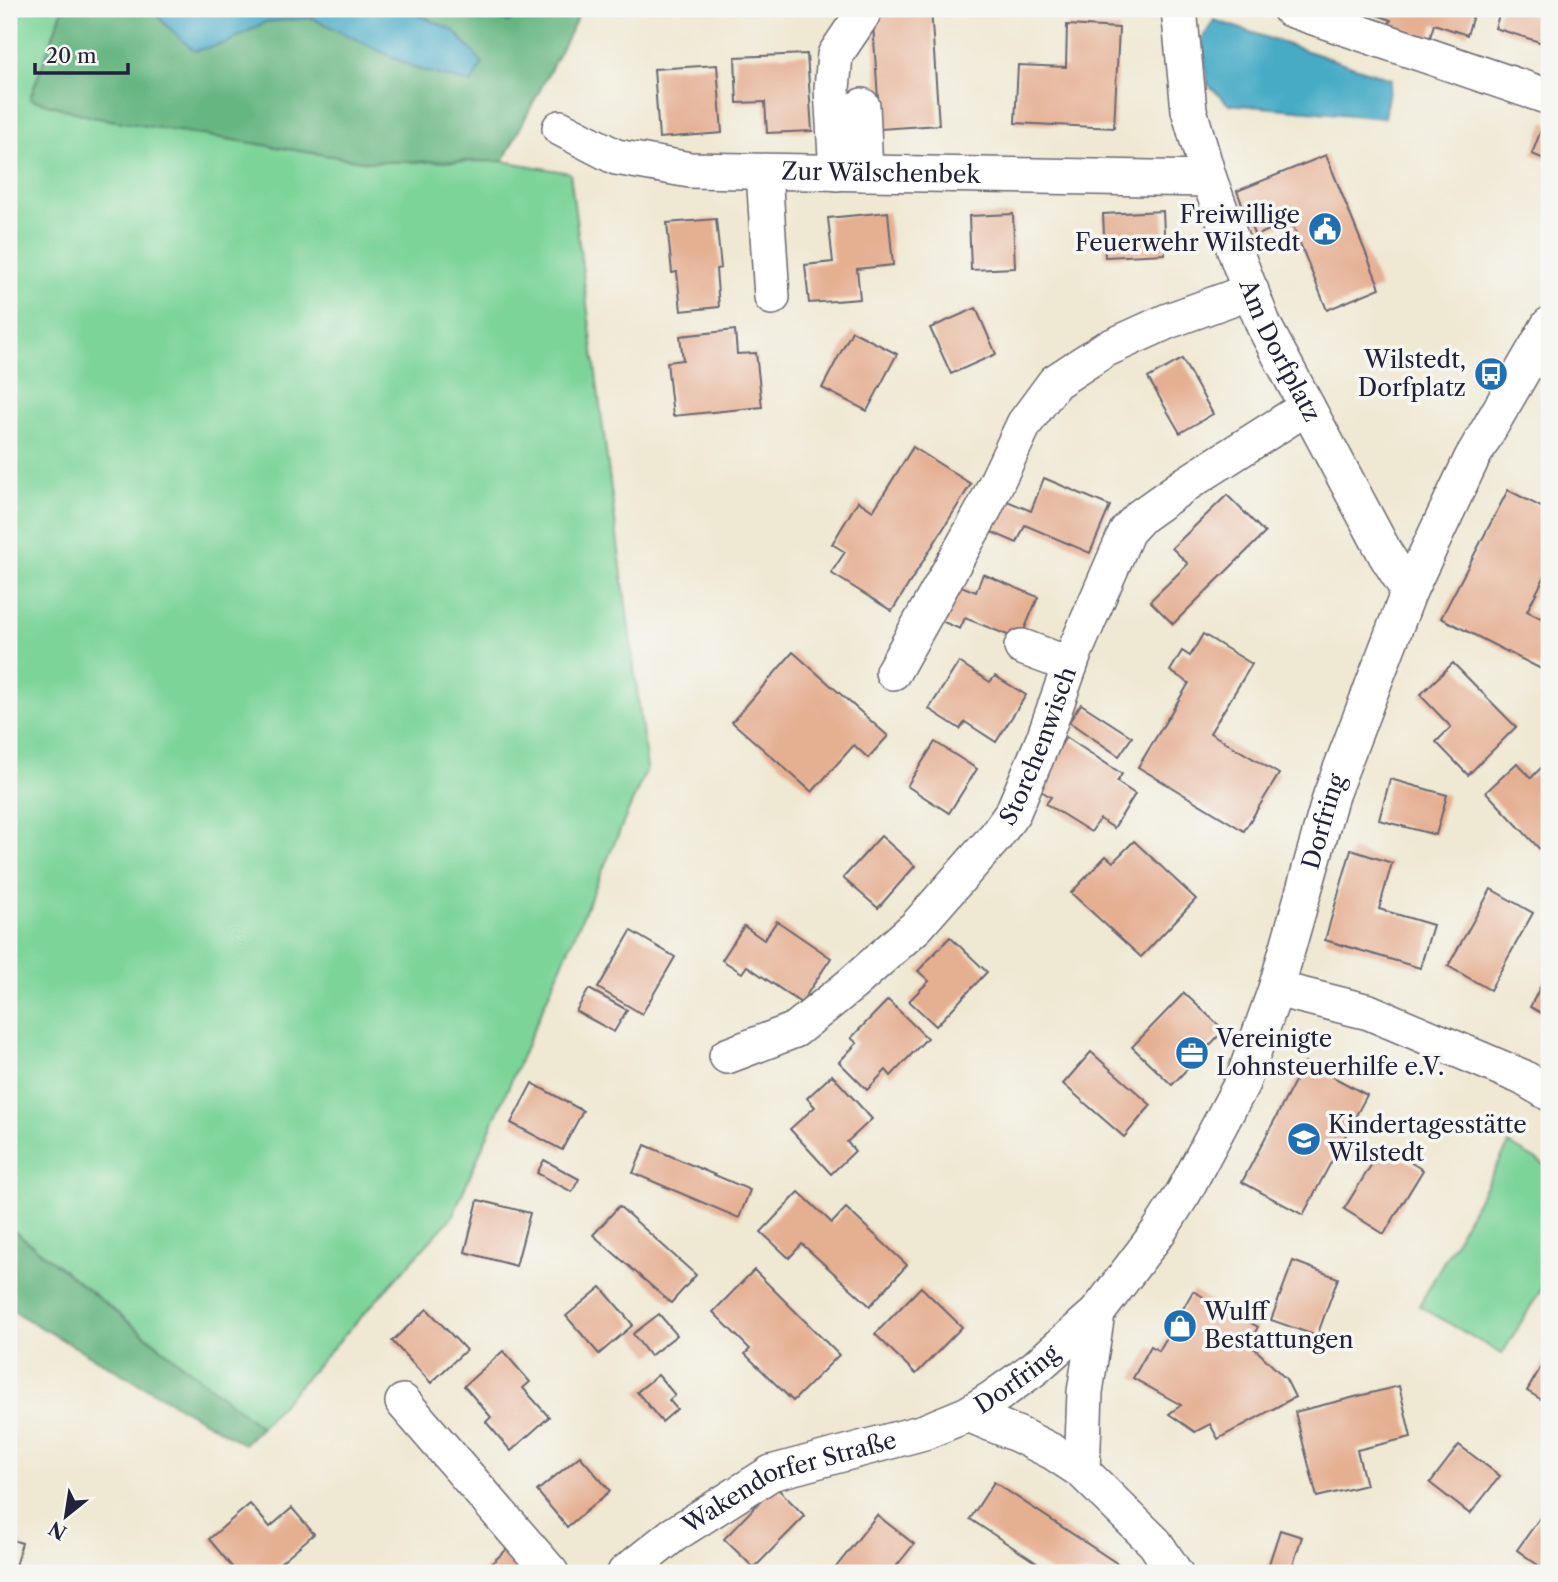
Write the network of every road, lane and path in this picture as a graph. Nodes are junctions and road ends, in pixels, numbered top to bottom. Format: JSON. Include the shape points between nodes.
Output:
{"nodes":[{"id":1,"x":1179,"y":9,"type":"edge"},
{"id":2,"x":1290,"y":9,"type":"edge"},
{"id":3,"x":862,"y":15,"type":"dead end"},
{"id":4,"x":1549,"y":97,"type":"edge"},
{"id":5,"x":862,"y":106,"type":"dead end"},
{"id":6,"x":560,"y":128,"type":"dead end"},
{"id":7,"x":764,"y":172,"type":"junction"},
{"id":8,"x":851,"y":173,"type":"junction"},
{"id":9,"x":1209,"y":179,"type":"junction"},
{"id":10,"x":1251,"y":292,"type":"junction"},
{"id":11,"x":772,"y":297,"type":"dead end"},
{"id":12,"x":1549,"y":325,"type":"edge"},
{"id":13,"x":1307,"y":407,"type":"junction"},
{"id":14,"x":1409,"y":591,"type":"junction"},
{"id":15,"x":1023,"y":647,"type":"dead end"},
{"id":16,"x":1070,"y":664,"type":"junction"},
{"id":17,"x":893,"y":672,"type":"dead end"},
{"id":18,"x":1276,"y":989,"type":"junction"},
{"id":19,"x":727,"y":1056,"type":"dead end"},
{"id":20,"x":1549,"y":1093,"type":"edge"},
{"id":21,"x":1097,"y":1312,"type":"junction"},
{"id":22,"x":402,"y":1402,"type":"dead end"},
{"id":23,"x":968,"y":1414,"type":"junction"},
{"id":24,"x":1082,"y":1471,"type":"junction"},
{"id":25,"x":551,"y":1573,"type":"edge"},
{"id":26,"x":625,"y":1573,"type":"edge"},
{"id":27,"x":1175,"y":1573,"type":"edge"}],
"edges":[{"from":1,"to":9,"type":"street","name":"Am Dorfplatz","via":[[1189,110]]},
{"from":2,"to":4,"type":"street"},
{"from":3,"to":8,"type":"street","via":[[835,55],[832,89]]},
{"from":5,"to":8,"type":"street"},
{"from":6,"to":7,"type":"street","name":"Zur Wälschenbek","via":[[616,157],[690,170]]},
{"from":7,"to":8,"type":"street","name":"Zur Wälschenbek"},
{"from":7,"to":11,"type":"street"},
{"from":8,"to":9,"type":"street","name":"Zur Wälschenbek"},
{"from":9,"to":10,"type":"street","name":"Am Dorfplatz"},
{"from":10,"to":13,"type":"street","name":"Am Dorfplatz"},
{"from":10,"to":17,"type":"street","via":[[1104,350],[1055,382],[1024,424],[984,509]]},
{"from":12,"to":14,"type":"street","name":"Dorfring","via":[[1472,458]]},
{"from":13,"to":14,"type":"street","name":"Am Dorfplatz","via":[[1385,555]]},
{"from":13,"to":16,"type":"street","name":"Storchenwisch","via":[[1134,523]]},
{"from":14,"to":18,"type":"street","name":"Dorfring","via":[[1331,795]]},
{"from":15,"to":16,"type":"street"},
{"from":16,"to":19,"type":"street","name":"Storchenwisch","via":[[1013,813],[996,836],[917,926],[852,984],[795,1030]]},
{"from":18,"to":20,"type":"street","via":[[1369,1012],[1522,1077]]},
{"from":18,"to":21,"type":"street","name":"Dorfring","via":[[1242,1083],[1184,1192]]},
{"from":21,"to":23,"type":"street","name":"Dorfring","via":[[1035,1368]]},
{"from":21,"to":24,"type":"street","name":"Dorfring","via":[[1085,1392]]},
{"from":22,"to":25,"type":"street"},
{"from":23,"to":24,"type":"street","name":"Dorfring","via":[[1019,1434]]},
{"from":23,"to":26,"type":"street","name":"Wakendorfer Straße","via":[[924,1432],[771,1473],[673,1535]]},
{"from":24,"to":27,"type":"street","name":"Dorfring","via":[[1155,1543]]}]}
